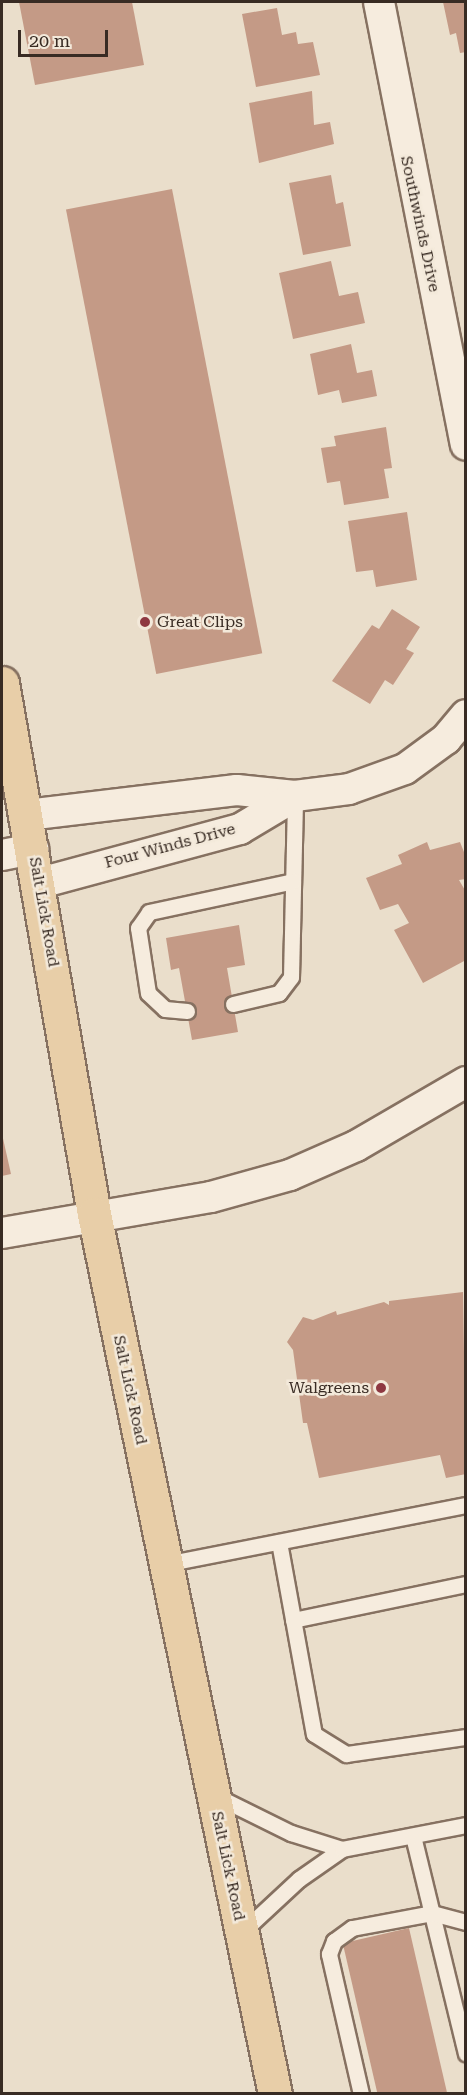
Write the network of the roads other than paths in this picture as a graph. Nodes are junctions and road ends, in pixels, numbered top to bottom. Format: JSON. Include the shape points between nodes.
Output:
{"nodes":[{"id":1,"x":380,"y":2,"type":"edge"},
{"id":2,"x":465,"y":445,"type":"edge"},
{"id":3,"x":2,"y":684,"type":"edge"},
{"id":4,"x":465,"y":715,"type":"edge"},
{"id":5,"x":295,"y":796,"type":"junction"},
{"id":6,"x":27,"y":815,"type":"junction"},
{"id":7,"x":33,"y":849,"type":"junction"},
{"id":8,"x":2,"y":855,"type":"edge"},
{"id":9,"x":293,"y":881,"type":"junction"},
{"id":10,"x":40,"y":883,"type":"junction"},
{"id":11,"x":233,"y":1004,"type":"dead end"},
{"id":12,"x":187,"y":1011,"type":"dead end"},
{"id":13,"x":465,"y":1082,"type":"edge"},
{"id":14,"x":94,"y":1214,"type":"junction"},
{"id":15,"x":2,"y":1233,"type":"edge"},
{"id":16,"x":465,"y":1505,"type":"edge"},
{"id":17,"x":279,"y":1542,"type":"junction"},
{"id":18,"x":165,"y":1564,"type":"junction"},
{"id":19,"x":465,"y":1584,"type":"edge"},
{"id":20,"x":293,"y":1620,"type":"junction"},
{"id":21,"x":465,"y":1737,"type":"edge"},
{"id":22,"x":213,"y":1794,"type":"junction"},
{"id":23,"x":465,"y":1825,"type":"edge"},
{"id":24,"x":413,"y":1836,"type":"junction"},
{"id":25,"x":342,"y":1849,"type":"junction"},
{"id":26,"x":432,"y":1913,"type":"junction"},
{"id":27,"x":465,"y":1922,"type":"edge"},
{"id":28,"x":242,"y":1932,"type":"junction"},
{"id":29,"x":465,"y":2054,"type":"edge"},
{"id":30,"x":275,"y":2094,"type":"edge"},
{"id":31,"x":361,"y":2094,"type":"edge"}],
"edges":[{"from":1,"to":2,"type":"street","name":"Southwinds Drive"},
{"from":3,"to":6,"type":"main road","name":"Salt Lick Road"},
{"from":4,"to":5,"type":"street","name":"Four Winds Drive","via":[[446,739],[405,769],[349,789]]},
{"from":5,"to":6,"type":"street","name":"Four Winds Drive","via":[[237,790]]},
{"from":5,"to":9,"type":"lane"},
{"from":5,"to":10,"type":"street","name":"Four Winds Drive","via":[[240,829]]},
{"from":6,"to":7,"type":"main road","name":"Salt Lick Road"},
{"from":7,"to":8,"type":"street"},
{"from":7,"to":10,"type":"main road","name":"Salt Lick Road"},
{"from":9,"to":11,"type":"lane","via":[[291,977],[279,993]]},
{"from":9,"to":12,"type":"lane","via":[[149,912],[138,928],[148,993],[165,1009]]},
{"from":10,"to":14,"type":"main road","name":"Salt Lick Road"},
{"from":13,"to":14,"type":"street","via":[[356,1146],[290,1175],[211,1197]]},
{"from":14,"to":15,"type":"street"},
{"from":14,"to":18,"type":"main road","name":"Salt Lick Road"},
{"from":16,"to":17,"type":"lane"},
{"from":17,"to":18,"type":"lane"},
{"from":17,"to":20,"type":"lane"},
{"from":18,"to":22,"type":"main road","name":"Salt Lick Road"},
{"from":19,"to":20,"type":"lane"},
{"from":20,"to":21,"type":"lane","via":[[314,1734],[346,1754]]},
{"from":22,"to":25,"type":"lane","via":[[291,1833]]},
{"from":22,"to":28,"type":"main road","name":"Salt Lick Road"},
{"from":23,"to":24,"type":"lane"},
{"from":24,"to":25,"type":"lane"},
{"from":24,"to":26,"type":"lane"},
{"from":25,"to":28,"type":"lane","via":[[299,1879]]},
{"from":26,"to":27,"type":"lane"},
{"from":26,"to":29,"type":"lane"},
{"from":26,"to":31,"type":"lane","via":[[352,1928],[334,1941],[329,1954]]},
{"from":28,"to":30,"type":"main road","name":"Salt Lick Road"}]}
